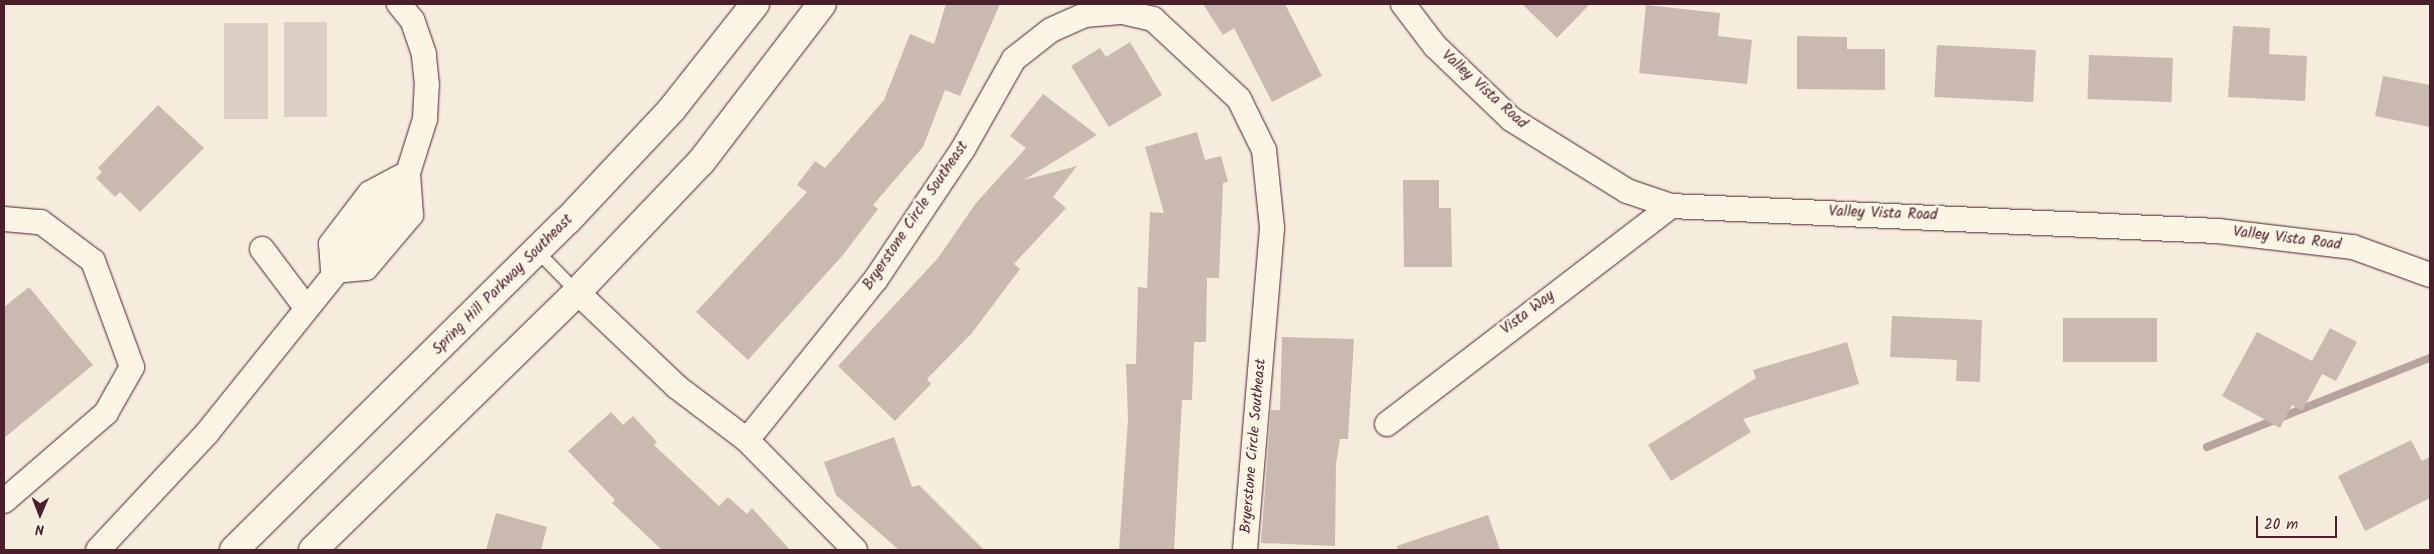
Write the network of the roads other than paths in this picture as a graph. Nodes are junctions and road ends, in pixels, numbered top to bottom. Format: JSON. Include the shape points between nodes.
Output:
{"nodes":[{"id":1,"x":399,"y":4,"type":"edge"},
{"id":2,"x":755,"y":4,"type":"edge"},
{"id":3,"x":822,"y":4,"type":"edge"},
{"id":4,"x":1403,"y":4,"type":"edge"},
{"id":5,"x":408,"y":173,"type":"junction"},
{"id":6,"x":1671,"y":206,"type":"junction"},
{"id":7,"x":4,"y":219,"type":"edge"},
{"id":8,"x":262,"y":249,"type":"dead end"},
{"id":9,"x":538,"y":251,"type":"junction"},
{"id":10,"x":333,"y":272,"type":"junction"},
{"id":11,"x":2430,"y":275,"type":"edge"},
{"id":12,"x":576,"y":292,"type":"junction"},
{"id":13,"x":305,"y":306,"type":"junction"},
{"id":14,"x":1387,"y":424,"type":"dead end"},
{"id":15,"x":748,"y":440,"type":"junction"},
{"id":16,"x":4,"y":501,"type":"edge"},
{"id":17,"x":98,"y":550,"type":"edge"},
{"id":18,"x":234,"y":550,"type":"edge"},
{"id":19,"x":313,"y":550,"type":"edge"},
{"id":20,"x":855,"y":550,"type":"edge"},
{"id":21,"x":1245,"y":550,"type":"edge"}],
"edges":[{"from":1,"to":5,"type":"street","via":[[412,20],[424,54],[427,85],[425,119]]},
{"from":2,"to":9,"type":"street","name":"Spring Hill Parkway Southeast","via":[[672,110]]},
{"from":3,"to":12,"type":"street","via":[[701,162]]},
{"from":4,"to":6,"type":"street","name":"Valley Vista Road","via":[[1434,46],[1511,119],[1627,191]]},
{"from":5,"to":10,"type":"street","via":[[370,193],[331,244]]},
{"from":5,"to":10,"type":"street","via":[[411,215],[366,268]]},
{"from":6,"to":11,"type":"street","name":"Valley Vista Road","via":[[2218,230],[2353,247]]},
{"from":6,"to":14,"type":"street","name":"Vista Way"},
{"from":7,"to":16,"type":"street","via":[[41,222],[93,262],[132,368],[106,413]]},
{"from":8,"to":13,"type":"street"},
{"from":9,"to":12,"type":"lane"},
{"from":9,"to":18,"type":"street","name":"Spring Hill Parkway Southeast"},
{"from":10,"to":13,"type":"street"},
{"from":12,"to":15,"type":"street","via":[[677,387]]},
{"from":12,"to":19,"type":"street"},
{"from":13,"to":17,"type":"street","via":[[165,483]]},
{"from":15,"to":20,"type":"street"},
{"from":15,"to":21,"type":"street","name":"Bryerstone Circle Southeast","via":[[876,279],[963,149],[1014,59],[1051,30],[1085,15],[1123,12],[1153,19],[1239,99],[1264,150],[1272,228]]}]}
